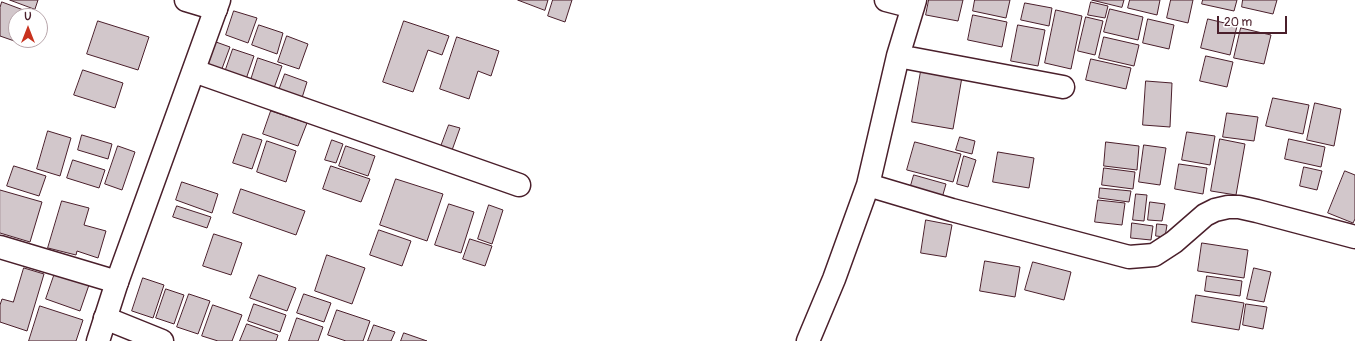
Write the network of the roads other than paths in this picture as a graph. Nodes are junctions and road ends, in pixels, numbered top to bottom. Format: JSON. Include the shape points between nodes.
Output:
{"nodes":[{"id":1,"x":186,"y":0,"type":"edge"},
{"id":2,"x":886,"y":0,"type":"edge"},
{"id":3,"x":218,"y":4,"type":"edge"},
{"id":4,"x":914,"y":4,"type":"edge"},
{"id":5,"x":898,"y":56,"type":"junction"},
{"id":6,"x":194,"y":71,"type":"junction"},
{"id":7,"x":1063,"y":87,"type":"dead end"},
{"id":8,"x":519,"y":185,"type":"dead end"},
{"id":9,"x":868,"y":185,"type":"junction"},
{"id":10,"x":1355,"y":237,"type":"edge"},
{"id":11,"x":0,"y":247,"type":"edge"},
{"id":12,"x":117,"y":282,"type":"junction"},
{"id":13,"x":105,"y":318,"type":"junction"},
{"id":14,"x":98,"y":341,"type":"edge"},
{"id":15,"x":162,"y":341,"type":"edge"},
{"id":16,"x":808,"y":341,"type":"edge"}],
"edges":[{"from":1,"to":3,"type":"street"},
{"from":2,"to":4,"type":"street"},
{"from":3,"to":6,"type":"street"},
{"from":4,"to":5,"type":"street"},
{"from":5,"to":7,"type":"street"},
{"from":5,"to":9,"type":"street"},
{"from":6,"to":8,"type":"street"},
{"from":6,"to":12,"type":"street"},
{"from":9,"to":10,"type":"street","via":[[1129,257],[1154,254],[1174,242],[1205,215],[1228,207],[1257,211]]},
{"from":9,"to":16,"type":"street","via":[[834,279]]},
{"from":11,"to":12,"type":"street"},
{"from":12,"to":13,"type":"street"},
{"from":13,"to":14,"type":"street"},
{"from":13,"to":15,"type":"street"}]}
